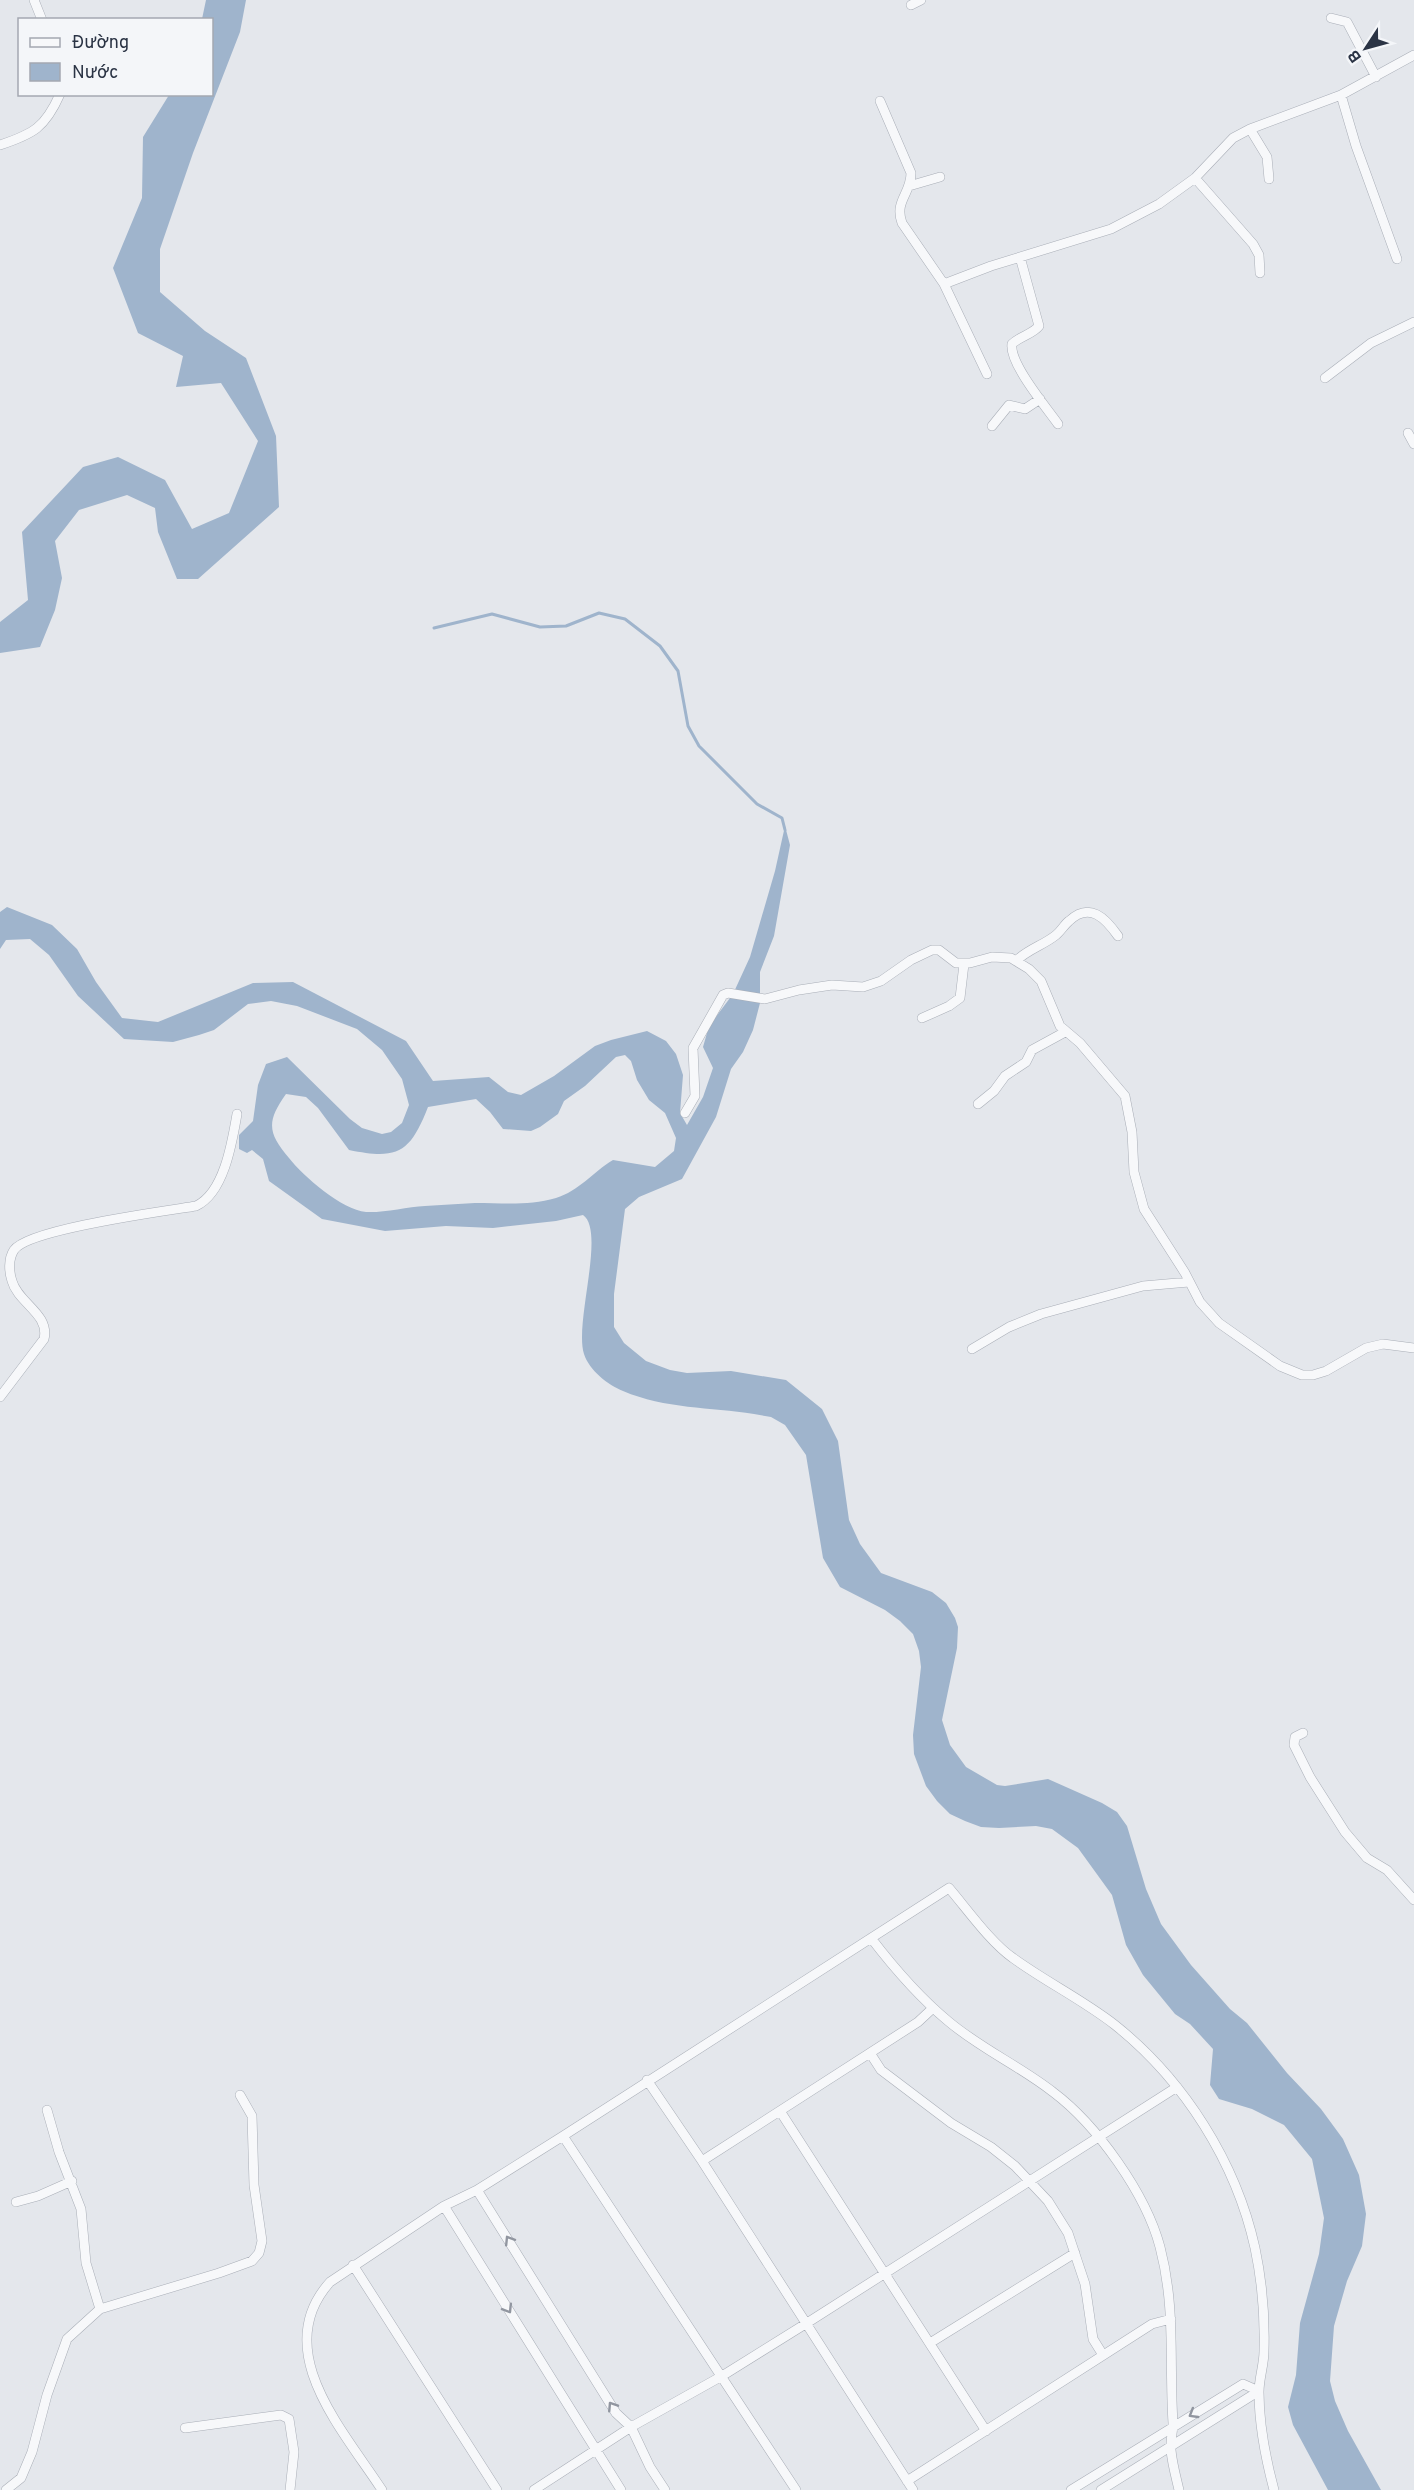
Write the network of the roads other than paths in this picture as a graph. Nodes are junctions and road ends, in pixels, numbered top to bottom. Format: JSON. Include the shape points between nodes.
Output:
{"nodes":[{"id":1,"x":34,"y":0,"type":"edge"},
{"id":2,"x":921,"y":0,"type":"edge"},
{"id":3,"x":910,"y":5,"type":"dead end"},
{"id":4,"x":41,"y":18,"type":"edge"},
{"id":5,"x":1331,"y":18,"type":"dead end"},
{"id":6,"x":1414,"y":56,"type":"edge"},
{"id":7,"x":1376,"y":77,"type":"junction"},
{"id":8,"x":1341,"y":95,"type":"junction"},
{"id":9,"x":59,"y":96,"type":"edge"},
{"id":10,"x":880,"y":101,"type":"dead end"},
{"id":11,"x":1250,"y":129,"type":"junction"},
{"id":12,"x":0,"y":145,"type":"edge"},
{"id":13,"x":940,"y":177,"type":"dead end"},
{"id":14,"x":1195,"y":178,"type":"junction"},
{"id":15,"x":1269,"y":179,"type":"dead end"},
{"id":16,"x":909,"y":186,"type":"junction"},
{"id":17,"x":1020,"y":257,"type":"junction"},
{"id":18,"x":1397,"y":259,"type":"dead end"},
{"id":19,"x":1260,"y":273,"type":"dead end"},
{"id":20,"x":944,"y":284,"type":"junction"},
{"id":21,"x":1414,"y":322,"type":"edge"},
{"id":22,"x":987,"y":374,"type":"dead end"},
{"id":23,"x":1325,"y":378,"type":"dead end"},
{"id":24,"x":1041,"y":399,"type":"junction"},
{"id":25,"x":1058,"y":424,"type":"dead end"},
{"id":26,"x":992,"y":426,"type":"dead end"},
{"id":27,"x":1408,"y":433,"type":"dead end"},
{"id":28,"x":1414,"y":444,"type":"edge"},
{"id":29,"x":1118,"y":936,"type":"dead end"},
{"id":30,"x":1016,"y":961,"type":"junction"},
{"id":31,"x":964,"y":964,"type":"junction"},
{"id":32,"x":922,"y":1018,"type":"dead end"},
{"id":33,"x":1065,"y":1032,"type":"junction"},
{"id":34,"x":978,"y":1104,"type":"dead end"},
{"id":35,"x":685,"y":1113,"type":"dead end"},
{"id":36,"x":237,"y":1114,"type":"dead end"},
{"id":37,"x":1189,"y":1282,"type":"junction"},
{"id":38,"x":1414,"y":1347,"type":"edge"},
{"id":39,"x":972,"y":1349,"type":"dead end"},
{"id":40,"x":0,"y":1397,"type":"edge"},
{"id":41,"x":1303,"y":1733,"type":"dead end"},
{"id":42,"x":1414,"y":1900,"type":"edge"},
{"id":43,"x":871,"y":1938,"type":"junction"},
{"id":44,"x":933,"y":2008,"type":"junction"},
{"id":45,"x":870,"y":2053,"type":"junction"},
{"id":46,"x":647,"y":2080,"type":"junction"},
{"id":47,"x":1177,"y":2087,"type":"junction"},
{"id":48,"x":240,"y":2095,"type":"dead end"},
{"id":49,"x":47,"y":2110,"type":"dead end"},
{"id":50,"x":780,"y":2110,"type":"junction"},
{"id":51,"x":563,"y":2136,"type":"junction"},
{"id":52,"x":1098,"y":2137,"type":"junction"},
{"id":53,"x":702,"y":2161,"type":"junction"},
{"id":54,"x":72,"y":2181,"type":"junction"},
{"id":55,"x":1029,"y":2181,"type":"junction"},
{"id":56,"x":477,"y":2190,"type":"junction"},
{"id":57,"x":16,"y":2202,"type":"dead end"},
{"id":58,"x":444,"y":2206,"type":"junction"},
{"id":59,"x":1075,"y":2253,"type":"junction"},
{"id":60,"x":353,"y":2265,"type":"junction"},
{"id":61,"x":885,"y":2273,"type":"junction"},
{"id":62,"x":100,"y":2309,"type":"junction"},
{"id":63,"x":1171,"y":2319,"type":"junction"},
{"id":64,"x":807,"y":2323,"type":"junction"},
{"id":65,"x":930,"y":2343,"type":"junction"},
{"id":66,"x":1103,"y":2355,"type":"junction"},
{"id":67,"x":722,"y":2376,"type":"junction"},
{"id":68,"x":1259,"y":2391,"type":"junction"},
{"id":69,"x":631,"y":2427,"type":"junction"},
{"id":70,"x":1173,"y":2427,"type":"junction"},
{"id":71,"x":185,"y":2428,"type":"dead end"},
{"id":72,"x":986,"y":2431,"type":"junction"},
{"id":73,"x":1170,"y":2447,"type":"junction"},
{"id":74,"x":595,"y":2451,"type":"junction"},
{"id":75,"x":907,"y":2481,"type":"junction"},
{"id":76,"x":13,"y":2488,"type":"edge"},
{"id":77,"x":290,"y":2490,"type":"edge"},
{"id":78,"x":382,"y":2490,"type":"edge"},
{"id":79,"x":497,"y":2490,"type":"edge"},
{"id":80,"x":534,"y":2490,"type":"edge"},
{"id":81,"x":621,"y":2490,"type":"edge"},
{"id":82,"x":665,"y":2490,"type":"edge"},
{"id":83,"x":795,"y":2490,"type":"edge"},
{"id":84,"x":913,"y":2490,"type":"edge"},
{"id":85,"x":1071,"y":2490,"type":"edge"},
{"id":86,"x":1101,"y":2490,"type":"edge"},
{"id":87,"x":1179,"y":2490,"type":"edge"},
{"id":88,"x":1274,"y":2490,"type":"edge"}],
"edges":[{"from":1,"to":4,"type":"street"},
{"from":2,"to":3,"type":"street"},
{"from":5,"to":7,"type":"street","via":[[1347,22]]},
{"from":6,"to":7,"type":"street"},
{"from":7,"to":8,"type":"street"},
{"from":8,"to":11,"type":"street"},
{"from":8,"to":18,"type":"street"},
{"from":9,"to":12,"type":"street","via":[[34,132]]},
{"from":10,"to":16,"type":"street","via":[[911,173]]},
{"from":11,"to":14,"type":"street","via":[[1233,138]]},
{"from":11,"to":15,"type":"street","via":[[1267,157]]},
{"from":13,"to":16,"type":"street"},
{"from":14,"to":17,"type":"street","via":[[1159,204],[1111,230]]},
{"from":14,"to":19,"type":"street","via":[[1253,244],[1259,255]]},
{"from":16,"to":20,"type":"street","via":[[898,213]]},
{"from":17,"to":20,"type":"street"},
{"from":17,"to":24,"type":"street","via":[[1039,326],[1011,347],[1020,369]]},
{"from":20,"to":22,"type":"street"},
{"from":21,"to":23,"type":"street","via":[[1371,343]]},
{"from":24,"to":25,"type":"street"},
{"from":24,"to":26,"type":"street","via":[[1025,409],[1009,405]]},
{"from":27,"to":28,"type":"street"},
{"from":29,"to":30,"type":"street","via":[[1099,914],[1081,914]]},
{"from":30,"to":31,"type":"street","via":[[999,957]]},
{"from":30,"to":33,"type":"street","via":[[1041,981]]},
{"from":31,"to":32,"type":"street","via":[[960,998]]},
{"from":31,"to":35,"type":"street","via":[[932,950],[863,987],[832,985],[765,999],[728,993],[719,1001],[693,1048],[695,1096]]},
{"from":33,"to":34,"type":"street","via":[[1032,1050],[1026,1062],[1005,1076]]},
{"from":33,"to":37,"type":"street","via":[[1080,1043],[1125,1096],[1141,1200]]},
{"from":36,"to":40,"type":"street","via":[[230,1152],[207,1201],[74,1227],[26,1240],[14,1250],[9,1264],[15,1291],[42,1320],[45,1334]]},
{"from":37,"to":38,"type":"street","via":[[1219,1323],[1291,1372],[1313,1375],[1366,1348],[1383,1344]]},
{"from":37,"to":39,"type":"street","via":[[1143,1286],[1041,1314]]},
{"from":41,"to":42,"type":"street","via":[[1295,1737],[1294,1745],[1337,1822],[1367,1858],[1387,1870]]},
{"from":43,"to":44,"type":"street"},
{"from":43,"to":46,"type":"street"},
{"from":43,"to":47,"type":"street","via":[[949,1888],[1011,1957],[1117,2026]]},
{"from":44,"to":45,"type":"street"},
{"from":44,"to":52,"type":"street","via":[[980,2046],[1054,2092]]},
{"from":45,"to":50,"type":"street"},
{"from":45,"to":55,"type":"street","via":[[881,2070],[912,2095],[991,2146]]},
{"from":46,"to":51,"type":"street"},
{"from":46,"to":53,"type":"street"},
{"from":47,"to":52,"type":"street"},
{"from":47,"to":68,"type":"street","via":[[1213,2139],[1250,2228],[1263,2303],[1264,2353]]},
{"from":48,"to":62,"type":"street","via":[[252,2116],[254,2185],[262,2241],[259,2253],[252,2261],[219,2273]]},
{"from":49,"to":54,"type":"street"},
{"from":50,"to":53,"type":"street"},
{"from":50,"to":61,"type":"street"},
{"from":51,"to":56,"type":"street"},
{"from":51,"to":67,"type":"street"},
{"from":52,"to":55,"type":"street"},
{"from":52,"to":63,"type":"street","via":[[1126,2173],[1160,2245]]},
{"from":53,"to":64,"type":"street"},
{"from":54,"to":57,"type":"street"},
{"from":54,"to":62,"type":"street","via":[[82,2216],[88,2273]]},
{"from":55,"to":59,"type":"street","via":[[1048,2201],[1068,2233]]},
{"from":55,"to":61,"type":"street"},
{"from":56,"to":58,"type":"street"},
{"from":69,"to":56,"type":"street","one_way":true,"via":[[616,2413]]},
{"from":58,"to":60,"type":"street"},
{"from":58,"to":74,"type":"street","one_way":true},
{"from":59,"to":65,"type":"street"},
{"from":59,"to":66,"type":"street","via":[[1085,2284],[1093,2339]]},
{"from":60,"to":78,"type":"street","via":[[316,2297],[306,2339],[308,2362],[320,2393]]},
{"from":60,"to":79,"type":"street"},
{"from":61,"to":64,"type":"street"},
{"from":61,"to":65,"type":"street"},
{"from":62,"to":76,"type":"street","via":[[67,2339],[32,2452]]},
{"from":63,"to":66,"type":"street","via":[[1152,2324]]},
{"from":63,"to":70,"type":"street"},
{"from":64,"to":67,"type":"street"},
{"from":64,"to":75,"type":"street"},
{"from":65,"to":72,"type":"street"},
{"from":66,"to":72,"type":"street"},
{"from":67,"to":69,"type":"street"},
{"from":67,"to":83,"type":"street"},
{"from":68,"to":70,"type":"street","one_way":true,"via":[[1243,2384]]},
{"from":68,"to":73,"type":"street"},
{"from":68,"to":88,"type":"street"},
{"from":69,"to":74,"type":"street"},
{"from":69,"to":82,"type":"street"},
{"from":70,"to":73,"type":"street"},
{"from":70,"to":85,"type":"street"},
{"from":71,"to":77,"type":"street","via":[[286,2417],[294,2452]]},
{"from":72,"to":75,"type":"street"},
{"from":73,"to":86,"type":"street"},
{"from":73,"to":87,"type":"street"},
{"from":74,"to":80,"type":"street"},
{"from":74,"to":81,"type":"street"},
{"from":75,"to":84,"type":"street"}]}
